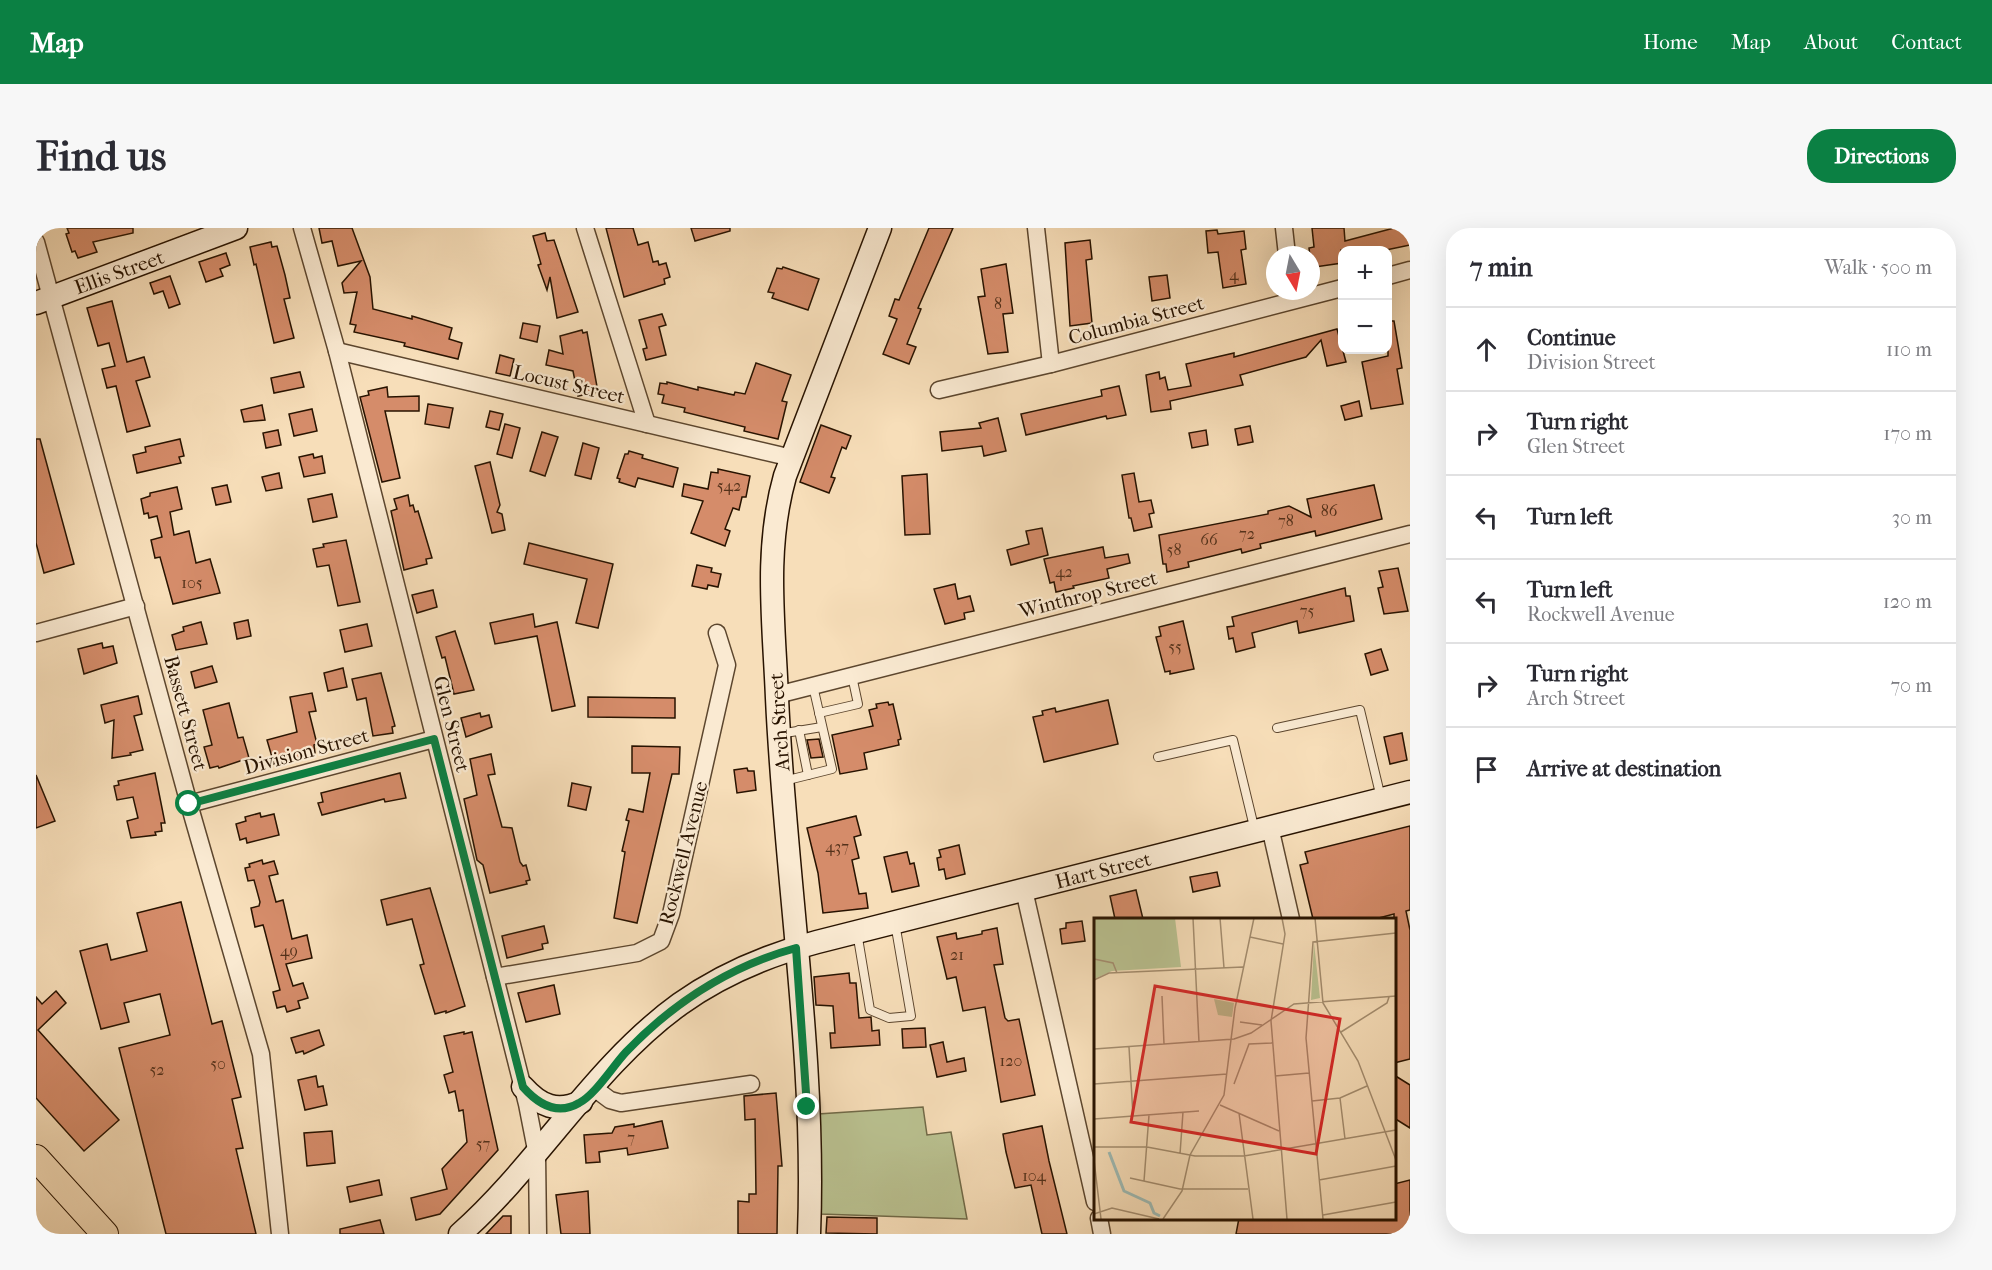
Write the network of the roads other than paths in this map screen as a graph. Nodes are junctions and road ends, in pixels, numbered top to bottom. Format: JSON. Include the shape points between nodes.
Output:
{"nodes":[{"id":1,"x":236,"y":228,"type":"edge"},
{"id":2,"x":302,"y":228,"type":"edge"},
{"id":3,"x":585,"y":228,"type":"edge"},
{"id":4,"x":880,"y":228,"type":"edge"},
{"id":5,"x":1036,"y":228,"type":"edge"},
{"id":6,"x":1284,"y":228,"type":"edge"},
{"id":7,"x":36,"y":242,"type":"edge"},
{"id":8,"x":1286,"y":246,"type":"edge"},
{"id":9,"x":1409,"y":275,"type":"edge"},
{"id":10,"x":1392,"y":276,"type":"edge"},
{"id":11,"x":1338,"y":289,"type":"edge"},
{"id":12,"x":1320,"y":292,"type":"edge"},
{"id":13,"x":44,"y":300,"type":"edge"},
{"id":14,"x":1278,"y":300,"type":"edge"},
{"id":15,"x":337,"y":351,"type":"junction"},
{"id":16,"x":1052,"y":364,"type":"junction"},
{"id":17,"x":939,"y":390,"type":"dead end"},
{"id":18,"x":647,"y":424,"type":"junction"},
{"id":19,"x":792,"y":458,"type":"junction"},
{"id":20,"x":1410,"y":534,"type":"edge"},
{"id":21,"x":136,"y":606,"type":"junction"},
{"id":22,"x":36,"y":633,"type":"edge"},
{"id":23,"x":717,"y":633,"type":"dead end"},
{"id":24,"x":852,"y":676,"type":"junction"},
{"id":25,"x":813,"y":686,"type":"junction"},
{"id":26,"x":777,"y":695,"type":"junction"},
{"id":27,"x":819,"y":713,"type":"junction"},
{"id":28,"x":822,"y":727,"type":"junction"},
{"id":29,"x":1277,"y":728,"type":"dead end"},
{"id":30,"x":789,"y":732,"type":"junction"},
{"id":31,"x":434,"y":739,"type":"junction"},
{"id":32,"x":1158,"y":757,"type":"dead end"},
{"id":33,"x":808,"y":775,"type":"junction"},
{"id":34,"x":783,"y":782,"type":"junction"},
{"id":35,"x":1410,"y":792,"type":"edge"},
{"id":36,"x":1382,"y":799,"type":"junction"},
{"id":37,"x":189,"y":804,"type":"junction"},
{"id":38,"x":1262,"y":829,"type":"junction"},
{"id":39,"x":1024,"y":890,"type":"junction"},
{"id":40,"x":1291,"y":918,"type":"edge"},
{"id":41,"x":895,"y":922,"type":"junction"},
{"id":42,"x":857,"y":932,"type":"junction"},
{"id":43,"x":796,"y":948,"type":"junction"},
{"id":44,"x":495,"y":977,"type":"junction"},
{"id":45,"x":751,"y":1084,"type":"dead end"},
{"id":46,"x":523,"y":1087,"type":"junction"},
{"id":47,"x":588,"y":1095,"type":"junction"},
{"id":48,"x":537,"y":1152,"type":"junction"},
{"id":49,"x":36,"y":1158,"type":"edge"},
{"id":50,"x":1094,"y":1198,"type":"edge"},
{"id":51,"x":1099,"y":1219,"type":"edge"},
{"id":52,"x":105,"y":1234,"type":"edge"},
{"id":53,"x":280,"y":1234,"type":"edge"},
{"id":54,"x":460,"y":1234,"type":"edge"},
{"id":55,"x":538,"y":1234,"type":"edge"},
{"id":56,"x":809,"y":1234,"type":"edge"},
{"id":57,"x":1102,"y":1234,"type":"edge"}],
"edges":[{"from":1,"to":13,"type":"street","name":"Ellis Street"},
{"from":2,"to":15,"type":"street","name":"Glen Street"},
{"from":3,"to":18,"type":"street"},
{"from":4,"to":19,"type":"street","name":"Arch Street"},
{"from":5,"to":16,"type":"street"},
{"from":6,"to":8,"type":"street"},
{"from":7,"to":13,"type":"street","name":"Bassett Street"},
{"from":9,"to":10,"type":"street"},
{"from":11,"to":12,"type":"street","name":"Columbia Street"},
{"from":13,"to":21,"type":"street","name":"Bassett Street"},
{"from":14,"to":16,"type":"street","name":"Columbia Street"},
{"from":15,"to":18,"type":"street","name":"Locust Street"},
{"from":15,"to":31,"type":"street","name":"Glen Street"},
{"from":16,"to":17,"type":"street","name":"Columbia Street"},
{"from":18,"to":19,"type":"street","name":"Locust Street"},
{"from":19,"to":26,"type":"street","name":"Arch Street","via":[[778,506],[771,556]]},
{"from":20,"to":24,"type":"street","name":"Winthrop Street"},
{"from":21,"to":22,"type":"street"},
{"from":21,"to":37,"type":"street","name":"Bassett Street"},
{"from":23,"to":44,"type":"street","name":"Rockwell Avenue","via":[[727,665],[671,914],[661,941],[637,953]]},
{"from":24,"to":25,"type":"street","name":"Winthrop Street"},
{"from":24,"to":27,"type":"lane","via":[[858,704]]},
{"from":25,"to":26,"type":"street","name":"Winthrop Street"},
{"from":25,"to":27,"type":"lane"},
{"from":26,"to":30,"type":"street","name":"Arch Street"},
{"from":27,"to":28,"type":"lane"},
{"from":28,"to":30,"type":"lane"},
{"from":28,"to":33,"type":"lane","via":[[832,769]]},
{"from":29,"to":36,"type":"lane","via":[[1360,710]]},
{"from":30,"to":33,"type":"lane"},
{"from":30,"to":34,"type":"street","name":"Arch Street"},
{"from":31,"to":37,"type":"street","name":"Division Street"},
{"from":31,"to":44,"type":"street","name":"Glen Street"},
{"from":32,"to":38,"type":"lane","via":[[1233,740]]},
{"from":33,"to":34,"type":"lane"},
{"from":34,"to":43,"type":"street","name":"Arch Street"},
{"from":35,"to":36,"type":"street","name":"Hart Street"},
{"from":36,"to":38,"type":"street","name":"Hart Street"},
{"from":37,"to":53,"type":"street","name":"Bassett Street","via":[[261,1054]]},
{"from":38,"to":39,"type":"street","name":"Hart Street"},
{"from":38,"to":40,"type":"street"},
{"from":39,"to":41,"type":"street","name":"Hart Street"},
{"from":39,"to":50,"type":"street"},
{"from":41,"to":42,"type":"street","name":"Hart Street"},
{"from":41,"to":42,"type":"lane","via":[[911,1016],[890,1018],[870,1010]]},
{"from":42,"to":43,"type":"street","name":"Hart Street"},
{"from":43,"to":47,"type":"street","via":[[734,971],[680,1004],[639,1039]]},
{"from":43,"to":56,"type":"street","name":"Arch Street","via":[[811,1166]]},
{"from":44,"to":46,"type":"street","name":"Glen Street"},
{"from":45,"to":47,"type":"street","via":[[621,1103]]},
{"from":46,"to":47,"type":"street","via":[[549,1107],[567,1107]]},
{"from":46,"to":48,"type":"street","name":"Glen Street"},
{"from":47,"to":48,"type":"street"},
{"from":48,"to":54,"type":"street"},
{"from":48,"to":55,"type":"street","name":"Glen Street"},
{"from":49,"to":52,"type":"main road"},
{"from":51,"to":57,"type":"street"}]}
